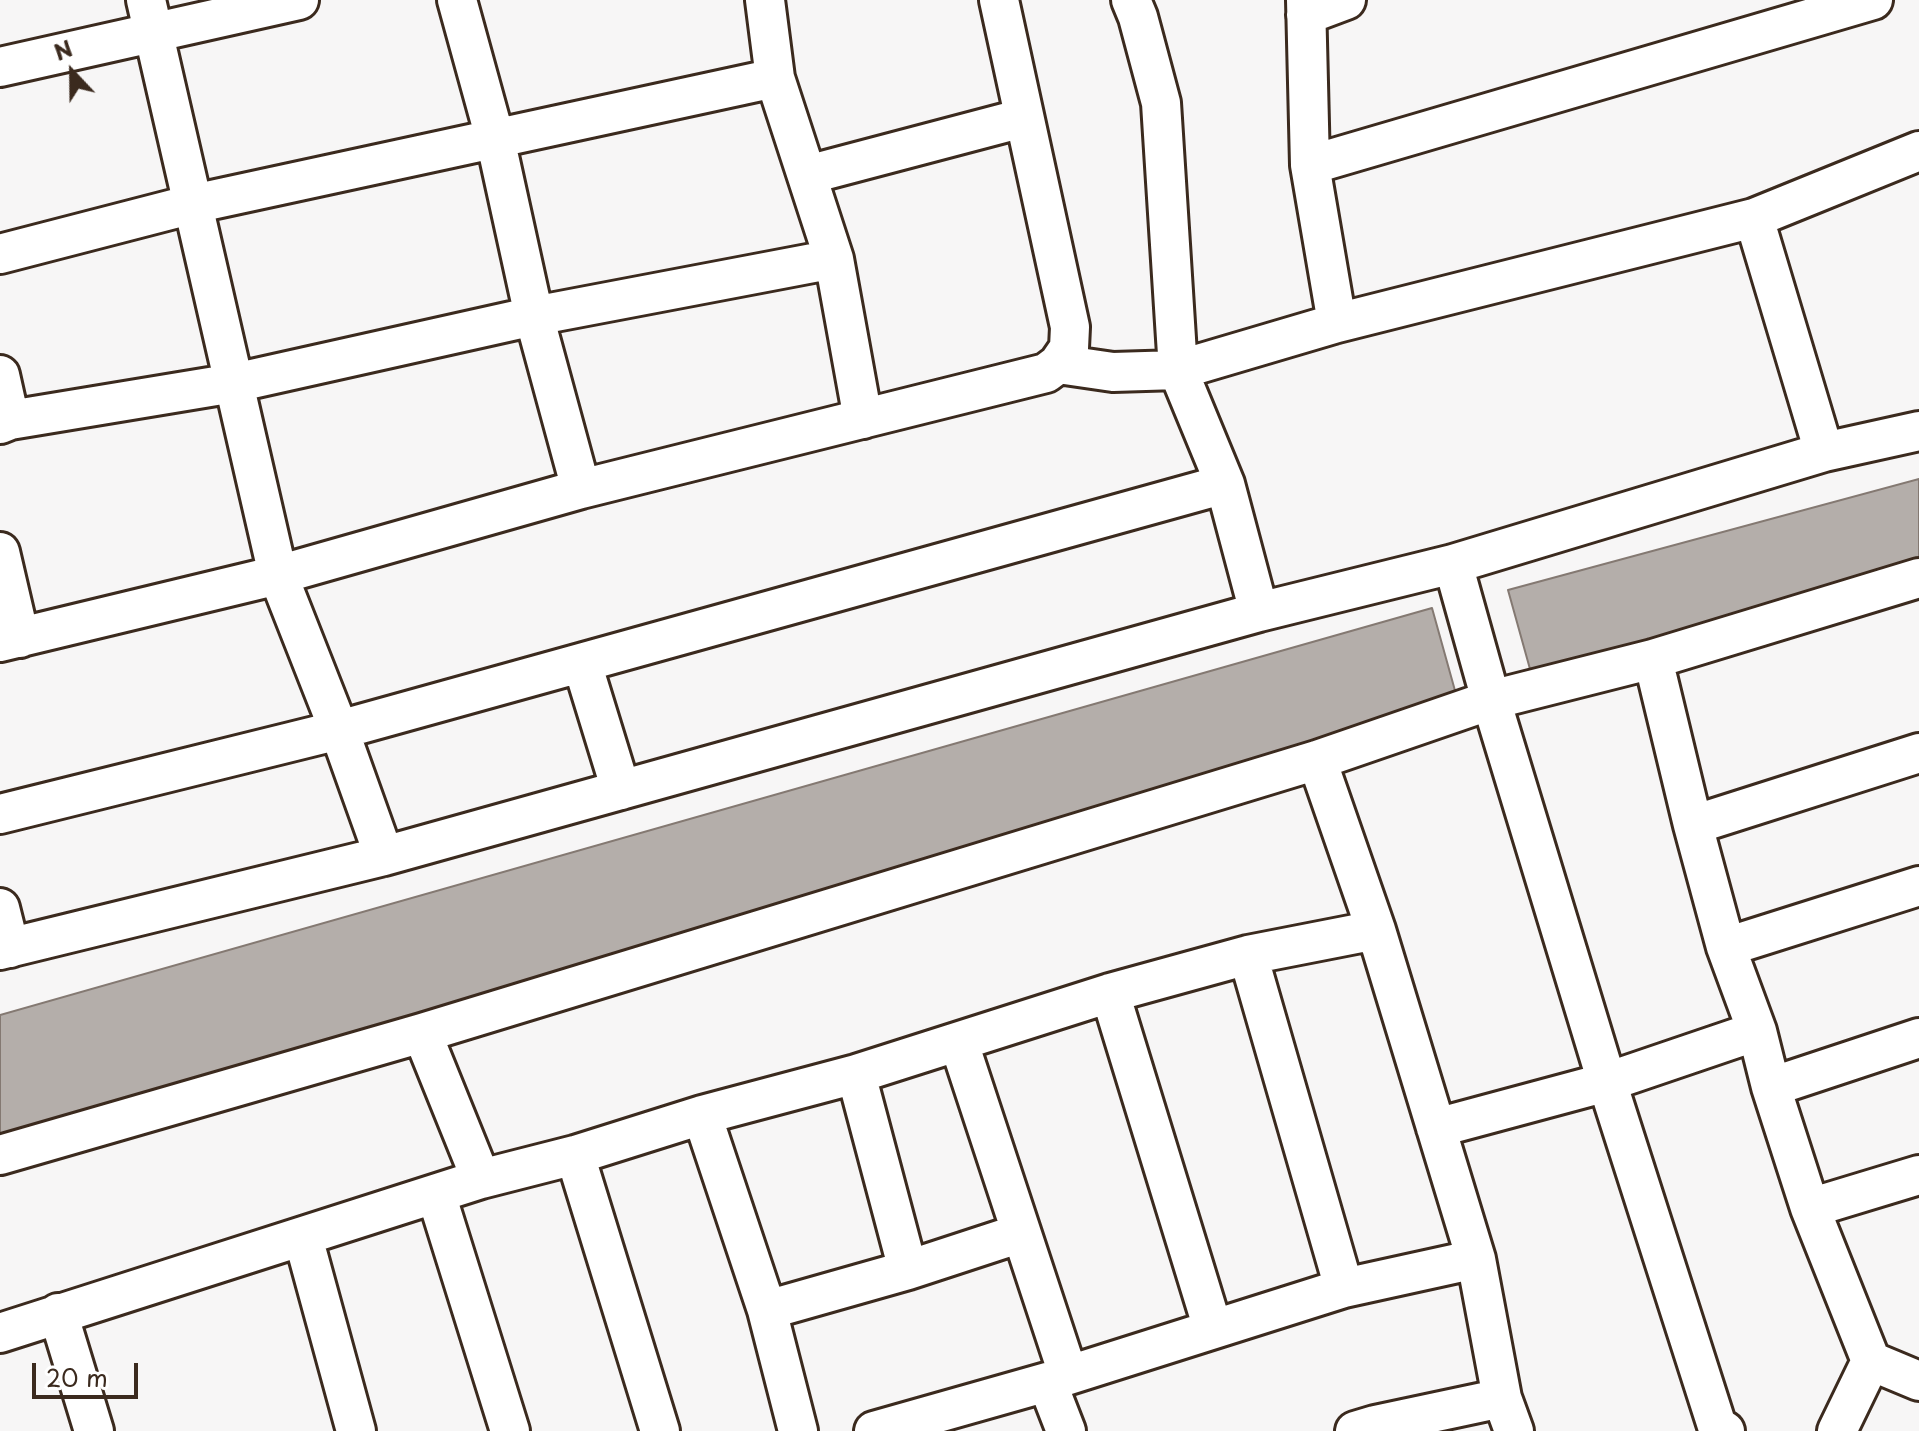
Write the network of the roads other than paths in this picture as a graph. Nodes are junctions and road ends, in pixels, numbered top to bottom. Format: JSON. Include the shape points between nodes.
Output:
{"nodes":[{"id":1,"x":457,"y":0,"type":"edge"},
{"id":2,"x":765,"y":0,"type":"edge"},
{"id":3,"x":999,"y":0,"type":"edge"},
{"id":4,"x":1131,"y":0,"type":"edge"},
{"id":5,"x":1346,"y":0,"type":"edge"},
{"id":6,"x":1873,"y":0,"type":"edge"},
{"id":7,"x":293,"y":1,"type":"edge"},
{"id":8,"x":1306,"y":7,"type":"edge"},
{"id":9,"x":149,"y":16,"type":"edge"},
{"id":10,"x":0,"y":67,"type":"edge"},
{"id":11,"x":775,"y":78,"type":"junction"},
{"id":12,"x":1023,"y":118,"type":"junction"},
{"id":13,"x":495,"y":138,"type":"junction"},
{"id":14,"x":1919,"y":151,"type":"edge"},
{"id":15,"x":1310,"y":165,"type":"junction"},
{"id":16,"x":807,"y":175,"type":"junction"},
{"id":17,"x":193,"y":204,"type":"junction"},
{"id":18,"x":1754,"y":218,"type":"junction"},
{"id":19,"x":0,"y":254,"type":"edge"},
{"id":20,"x":834,"y":259,"type":"junction"},
{"id":21,"x":534,"y":316,"type":"junction"},
{"id":22,"x":1337,"y":323,"type":"junction"},
{"id":23,"x":1058,"y":364,"type":"junction"},
{"id":24,"x":1178,"y":370,"type":"junction"},
{"id":25,"x":0,"y":375,"type":"edge"},
{"id":26,"x":234,"y":383,"type":"junction"},
{"id":27,"x":863,"y":419,"type":"junction"},
{"id":28,"x":5,"y":422,"type":"edge"},
{"id":29,"x":1919,"y":431,"type":"edge"},
{"id":30,"x":1824,"y":452,"type":"junction"},
{"id":31,"x":1225,"y":484,"type":"junction"},
{"id":32,"x":581,"y":489,"type":"junction"},
{"id":33,"x":0,"y":552,"type":"edge"},
{"id":34,"x":1453,"y":564,"type":"junction"},
{"id":35,"x":278,"y":575,"type":"junction"},
{"id":36,"x":1919,"y":578,"type":"edge"},
{"id":37,"x":1259,"y":612,"type":"junction"},
{"id":38,"x":10,"y":640,"type":"edge"},
{"id":39,"x":1653,"y":659,"type":"junction"},
{"id":40,"x":582,"y":663,"type":"junction"},
{"id":41,"x":1491,"y":700,"type":"junction"},
{"id":42,"x":339,"y":730,"type":"junction"},
{"id":43,"x":1919,"y":753,"type":"edge"},
{"id":44,"x":1317,"y":760,"type":"junction"},
{"id":45,"x":621,"y":790,"type":"junction"},
{"id":46,"x":0,"y":814,"type":"edge"},
{"id":47,"x":1693,"y":825,"type":"junction"},
{"id":48,"x":384,"y":856,"type":"junction"},
{"id":49,"x":1919,"y":886,"type":"edge"},
{"id":50,"x":0,"y":908,"type":"edge"},
{"id":51,"x":1376,"y":930,"type":"junction"},
{"id":52,"x":1726,"y":947,"type":"junction"},
{"id":53,"x":5,"y":949,"type":"edge"},
{"id":54,"x":1248,"y":955,"type":"junction"},
{"id":55,"x":1110,"y":993,"type":"junction"},
{"id":56,"x":1757,"y":1031,"type":"junction"},
{"id":57,"x":422,"y":1033,"type":"junction"},
{"id":58,"x":1919,"y":1038,"type":"edge"},
{"id":59,"x":959,"y":1043,"type":"junction"},
{"id":60,"x":856,"y":1074,"type":"junction"},
{"id":61,"x":1607,"y":1082,"type":"junction"},
{"id":62,"x":1771,"y":1087,"type":"junction"},
{"id":63,"x":702,"y":1115,"type":"junction"},
{"id":64,"x":1436,"y":1128,"type":"junction"},
{"id":65,"x":0,"y":1155,"type":"edge"},
{"id":66,"x":575,"y":1155,"type":"junction"},
{"id":67,"x":1919,"y":1175,"type":"edge"},
{"id":68,"x":481,"y":1179,"type":"junction"},
{"id":69,"x":436,"y":1194,"type":"junction"},
{"id":70,"x":1810,"y":1208,"type":"junction"},
{"id":71,"x":1021,"y":1233,"type":"junction"},
{"id":72,"x":303,"y":1237,"type":"junction"},
{"id":73,"x":1476,"y":1259,"type":"junction"},
{"id":74,"x":908,"y":1270,"type":"junction"},
{"id":75,"x":1344,"y":1288,"type":"junction"},
{"id":76,"x":767,"y":1310,"type":"junction"},
{"id":77,"x":58,"y":1313,"type":"junction"},
{"id":78,"x":1213,"y":1329,"type":"junction"},
{"id":79,"x":0,"y":1333,"type":"edge"},
{"id":80,"x":1919,"y":1350,"type":"edge"},
{"id":81,"x":1871,"y":1361,"type":"junction"},
{"id":82,"x":1058,"y":1378,"type":"junction"},
{"id":83,"x":1919,"y":1381,"type":"edge"},
{"id":84,"x":1508,"y":1415,"type":"edge"},
{"id":85,"x":1719,"y":1429,"type":"edge"},
{"id":86,"x":1366,"y":1430,"type":"edge"},
{"id":87,"x":94,"y":1431,"type":"edge"},
{"id":88,"x":356,"y":1431,"type":"edge"},
{"id":89,"x":510,"y":1431,"type":"edge"},
{"id":90,"x":660,"y":1431,"type":"edge"},
{"id":91,"x":798,"y":1431,"type":"edge"},
{"id":92,"x":874,"y":1431,"type":"edge"},
{"id":93,"x":1066,"y":1431,"type":"edge"},
{"id":94,"x":1837,"y":1431,"type":"edge"}],
"edges":[{"from":1,"to":13,"type":"street"},
{"from":2,"to":11,"type":"street"},
{"from":3,"to":12,"type":"street"},
{"from":4,"to":24,"type":"street","via":[[1161,103]]},
{"from":5,"to":8,"type":"street"},
{"from":6,"to":15,"type":"street"},
{"from":7,"to":9,"type":"street"},
{"from":8,"to":15,"type":"street"},
{"from":9,"to":10,"type":"street"},
{"from":9,"to":17,"type":"street"},
{"from":11,"to":13,"type":"street"},
{"from":11,"to":16,"type":"street"},
{"from":12,"to":16,"type":"street"},
{"from":12,"to":23,"type":"street","via":[[1070,327],[1069,348]]},
{"from":13,"to":17,"type":"street"},
{"from":13,"to":21,"type":"street"},
{"from":14,"to":18,"type":"street"},
{"from":15,"to":22,"type":"street"},
{"from":16,"to":20,"type":"street"},
{"from":17,"to":19,"type":"street"},
{"from":17,"to":26,"type":"street"},
{"from":18,"to":22,"type":"street"},
{"from":18,"to":30,"type":"street"},
{"from":20,"to":21,"type":"street"},
{"from":20,"to":27,"type":"street"},
{"from":21,"to":26,"type":"street"},
{"from":21,"to":32,"type":"street"},
{"from":22,"to":24,"type":"street"},
{"from":23,"to":24,"type":"street","via":[[1113,372]]},
{"from":23,"to":27,"type":"street","via":[[1046,373]]},
{"from":24,"to":31,"type":"street"},
{"from":25,"to":28,"type":"street"},
{"from":26,"to":28,"type":"street"},
{"from":26,"to":35,"type":"street"},
{"from":27,"to":32,"type":"street"},
{"from":29,"to":30,"type":"street"},
{"from":30,"to":34,"type":"street"},
{"from":31,"to":37,"type":"street"},
{"from":31,"to":40,"type":"street"},
{"from":32,"to":35,"type":"street"},
{"from":33,"to":38,"type":"street"},
{"from":34,"to":37,"type":"street"},
{"from":34,"to":41,"type":"street"},
{"from":35,"to":38,"type":"street"},
{"from":35,"to":42,"type":"street"},
{"from":36,"to":39,"type":"street"},
{"from":37,"to":45,"type":"street"},
{"from":39,"to":41,"type":"street"},
{"from":39,"to":47,"type":"street"},
{"from":40,"to":42,"type":"street"},
{"from":40,"to":45,"type":"street"},
{"from":41,"to":44,"type":"street"},
{"from":41,"to":61,"type":"street"},
{"from":42,"to":46,"type":"street"},
{"from":42,"to":48,"type":"street"},
{"from":43,"to":47,"type":"street"},
{"from":44,"to":51,"type":"street"},
{"from":44,"to":57,"type":"street"},
{"from":45,"to":48,"type":"street"},
{"from":47,"to":52,"type":"street"},
{"from":48,"to":53,"type":"street"},
{"from":49,"to":52,"type":"street"},
{"from":50,"to":53,"type":"street"},
{"from":51,"to":54,"type":"street"},
{"from":51,"to":64,"type":"street"},
{"from":52,"to":56,"type":"street"},
{"from":54,"to":55,"type":"street"},
{"from":54,"to":75,"type":"street"},
{"from":55,"to":59,"type":"street"},
{"from":55,"to":78,"type":"street"},
{"from":56,"to":61,"type":"street"},
{"from":56,"to":62,"type":"street"},
{"from":57,"to":65,"type":"street"},
{"from":57,"to":68,"type":"street"},
{"from":58,"to":62,"type":"street"},
{"from":59,"to":60,"type":"street"},
{"from":59,"to":71,"type":"street"},
{"from":60,"to":63,"type":"street"},
{"from":60,"to":74,"type":"street"},
{"from":61,"to":64,"type":"street"},
{"from":61,"to":85,"type":"street"},
{"from":62,"to":70,"type":"street"},
{"from":63,"to":66,"type":"street"},
{"from":63,"to":76,"type":"street"},
{"from":64,"to":73,"type":"street"},
{"from":66,"to":68,"type":"street"},
{"from":66,"to":90,"type":"street"},
{"from":67,"to":70,"type":"street"},
{"from":68,"to":69,"type":"street"},
{"from":69,"to":72,"type":"street"},
{"from":69,"to":89,"type":"street"},
{"from":70,"to":81,"type":"street"},
{"from":71,"to":74,"type":"street"},
{"from":71,"to":82,"type":"street"},
{"from":72,"to":77,"type":"street"},
{"from":72,"to":88,"type":"street"},
{"from":73,"to":75,"type":"street"},
{"from":73,"to":84,"type":"street"},
{"from":74,"to":76,"type":"street"},
{"from":75,"to":78,"type":"street"},
{"from":76,"to":91,"type":"street"},
{"from":77,"to":79,"type":"street"},
{"from":77,"to":87,"type":"street"},
{"from":78,"to":82,"type":"street"},
{"from":80,"to":81,"type":"street"},
{"from":81,"to":83,"type":"street"},
{"from":81,"to":94,"type":"street"},
{"from":82,"to":92,"type":"street"},
{"from":82,"to":93,"type":"street"},
{"from":84,"to":86,"type":"street"}]}
